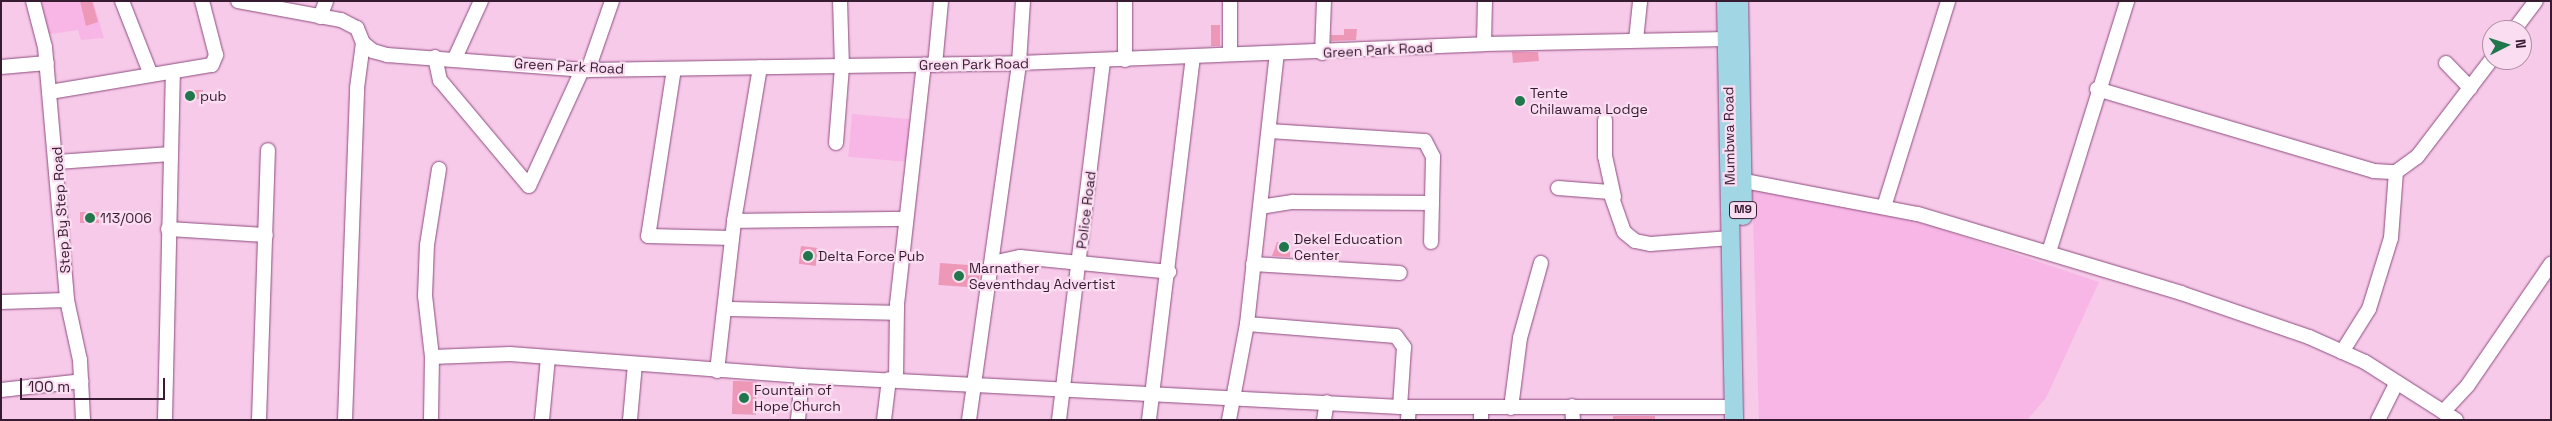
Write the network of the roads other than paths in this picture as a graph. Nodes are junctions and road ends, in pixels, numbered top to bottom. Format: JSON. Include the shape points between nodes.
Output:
{"nodes":[{"id":1,"x":33,"y":1,"type":"edge"},
{"id":2,"x":122,"y":1,"type":"edge"},
{"id":3,"x":202,"y":1,"type":"edge"},
{"id":4,"x":238,"y":1,"type":"edge"},
{"id":5,"x":326,"y":1,"type":"edge"},
{"id":6,"x":481,"y":1,"type":"edge"},
{"id":7,"x":612,"y":1,"type":"edge"},
{"id":8,"x":840,"y":1,"type":"edge"},
{"id":9,"x":941,"y":1,"type":"edge"},
{"id":10,"x":1023,"y":1,"type":"edge"},
{"id":11,"x":1125,"y":1,"type":"edge"},
{"id":12,"x":1230,"y":1,"type":"edge"},
{"id":13,"x":1324,"y":1,"type":"edge"},
{"id":14,"x":1485,"y":1,"type":"edge"},
{"id":15,"x":1640,"y":1,"type":"edge"},
{"id":16,"x":1726,"y":1,"type":"edge"},
{"id":17,"x":1739,"y":1,"type":"edge"},
{"id":18,"x":1948,"y":1,"type":"edge"},
{"id":19,"x":2126,"y":1,"type":"edge"},
{"id":20,"x":2536,"y":1,"type":"edge"},
{"id":21,"x":320,"y":17,"type":"junction"},
{"id":22,"x":2522,"y":20,"type":"edge"},
{"id":23,"x":1727,"y":39,"type":"junction"},
{"id":24,"x":1636,"y":40,"type":"junction"},
{"id":25,"x":363,"y":43,"type":"junction"},
{"id":26,"x":1484,"y":44,"type":"junction"},
{"id":27,"x":1322,"y":53,"type":"junction"},
{"id":28,"x":1230,"y":54,"type":"junction"},
{"id":29,"x":1277,"y":54,"type":"junction"},
{"id":30,"x":435,"y":57,"type":"junction"},
{"id":31,"x":1193,"y":57,"type":"junction"},
{"id":32,"x":455,"y":58,"type":"junction"},
{"id":33,"x":1125,"y":60,"type":"junction"},
{"id":34,"x":1104,"y":61,"type":"junction"},
{"id":35,"x":47,"y":63,"type":"junction"},
{"id":36,"x":1019,"y":63,"type":"junction"},
{"id":37,"x":2446,"y":63,"type":"dead end"},
{"id":38,"x":929,"y":65,"type":"junction"},
{"id":39,"x":760,"y":66,"type":"junction"},
{"id":40,"x":1,"y":67,"type":"edge"},
{"id":41,"x":842,"y":67,"type":"junction"},
{"id":42,"x":674,"y":68,"type":"junction"},
{"id":43,"x":585,"y":70,"type":"junction"},
{"id":44,"x":2484,"y":70,"type":"edge"},
{"id":45,"x":174,"y":73,"type":"junction"},
{"id":46,"x":151,"y":75,"type":"junction"},
{"id":47,"x":2470,"y":88,"type":"junction"},
{"id":48,"x":2097,"y":89,"type":"junction"},
{"id":49,"x":50,"y":92,"type":"junction"},
{"id":50,"x":1605,"y":120,"type":"dead end"},
{"id":51,"x":1269,"y":131,"type":"junction"},
{"id":52,"x":836,"y":143,"type":"dead end"},
{"id":53,"x":268,"y":150,"type":"dead end"},
{"id":54,"x":172,"y":154,"type":"junction"},
{"id":55,"x":57,"y":162,"type":"junction"},
{"id":56,"x":439,"y":169,"type":"dead end"},
{"id":57,"x":2396,"y":172,"type":"junction"},
{"id":58,"x":1736,"y":179,"type":"junction"},
{"id":59,"x":1558,"y":188,"type":"dead end"},
{"id":60,"x":1614,"y":197,"type":"junction"},
{"id":61,"x":1432,"y":202,"type":"junction"},
{"id":62,"x":1260,"y":207,"type":"junction"},
{"id":63,"x":1884,"y":207,"type":"junction"},
{"id":64,"x":905,"y":219,"type":"junction"},
{"id":65,"x":734,"y":221,"type":"junction"},
{"id":66,"x":168,"y":229,"type":"junction"},
{"id":67,"x":266,"y":235,"type":"junction"},
{"id":68,"x":732,"y":238,"type":"junction"},
{"id":69,"x":1731,"y":238,"type":"junction"},
{"id":70,"x":1431,"y":242,"type":"dead end"},
{"id":71,"x":2049,"y":252,"type":"junction"},
{"id":72,"x":1080,"y":261,"type":"junction"},
{"id":73,"x":992,"y":262,"type":"junction"},
{"id":74,"x":1541,"y":263,"type":"dead end"},
{"id":75,"x":1253,"y":264,"type":"junction"},
{"id":76,"x":2551,"y":264,"type":"edge"},
{"id":77,"x":1169,"y":272,"type":"junction"},
{"id":78,"x":1400,"y":273,"type":"dead end"},
{"id":79,"x":1738,"y":290,"type":"junction"},
{"id":80,"x":67,"y":300,"type":"junction"},
{"id":81,"x":1,"y":302,"type":"edge"},
{"id":82,"x":726,"y":309,"type":"junction"},
{"id":83,"x":896,"y":313,"type":"junction"},
{"id":84,"x":1247,"y":324,"type":"junction"},
{"id":85,"x":2342,"y":352,"type":"junction"},
{"id":86,"x":432,"y":357,"type":"junction"},
{"id":87,"x":548,"y":358,"type":"junction"},
{"id":88,"x":635,"y":364,"type":"junction"},
{"id":89,"x":717,"y":371,"type":"junction"},
{"id":90,"x":802,"y":376,"type":"junction"},
{"id":91,"x":892,"y":379,"type":"junction"},
{"id":92,"x":82,"y":381,"type":"junction"},
{"id":93,"x":972,"y":382,"type":"junction"},
{"id":94,"x":2397,"y":382,"type":"junction"},
{"id":95,"x":1064,"y":388,"type":"junction"},
{"id":96,"x":1,"y":390,"type":"edge"},
{"id":97,"x":1153,"y":395,"type":"junction"},
{"id":98,"x":1232,"y":398,"type":"junction"},
{"id":99,"x":1327,"y":402,"type":"junction"},
{"id":100,"x":1512,"y":408,"type":"junction"},
{"id":101,"x":1406,"y":411,"type":"edge"},
{"id":102,"x":2444,"y":412,"type":"junction"},
{"id":103,"x":1573,"y":413,"type":"edge"},
{"id":104,"x":1481,"y":414,"type":"edge"},
{"id":105,"x":1738,"y":416,"type":"edge"},
{"id":106,"x":83,"y":420,"type":"edge"},
{"id":107,"x":165,"y":420,"type":"edge"},
{"id":108,"x":259,"y":420,"type":"edge"},
{"id":109,"x":345,"y":420,"type":"edge"},
{"id":110,"x":431,"y":420,"type":"edge"},
{"id":111,"x":542,"y":420,"type":"edge"},
{"id":112,"x":630,"y":420,"type":"edge"},
{"id":113,"x":798,"y":420,"type":"edge"},
{"id":114,"x":884,"y":420,"type":"edge"},
{"id":115,"x":969,"y":420,"type":"edge"},
{"id":116,"x":1059,"y":420,"type":"edge"},
{"id":117,"x":1150,"y":420,"type":"edge"},
{"id":118,"x":1229,"y":420,"type":"edge"},
{"id":119,"x":1324,"y":420,"type":"edge"},
{"id":120,"x":2378,"y":420,"type":"edge"},
{"id":121,"x":2456,"y":420,"type":"edge"}],
"edges":[{"from":1,"to":35,"type":"street","name":"Step By Step Road"},
{"from":2,"to":46,"type":"street"},
{"from":3,"to":45,"type":"street","via":[[216,61],[209,67]]},
{"from":4,"to":21,"type":"street","name":"Green Park Road"},
{"from":5,"to":21,"type":"street"},
{"from":6,"to":32,"type":"street"},
{"from":7,"to":43,"type":"street"},
{"from":8,"to":41,"type":"street"},
{"from":9,"to":38,"type":"street"},
{"from":10,"to":36,"type":"street"},
{"from":11,"to":33,"type":"street"},
{"from":12,"to":28,"type":"street"},
{"from":13,"to":27,"type":"street"},
{"from":14,"to":26,"type":"street"},
{"from":15,"to":24,"type":"street"},
{"from":16,"to":23,"type":"main road","name":"Mumbwa Road","number":"M9"},
{"from":17,"to":58,"type":"main road","name":"Mumbwa Road","number":"M9"},
{"from":18,"to":63,"type":"street"},
{"from":19,"to":48,"type":"street"},
{"from":20,"to":22,"type":"street"},
{"from":21,"to":25,"type":"street","name":"Green Park Road","via":[[341,20],[357,28]]},
{"from":23,"to":24,"type":"street","name":"Green Park Road"},
{"from":23,"to":58,"type":"main road","name":"Mumbwa Road","number":"M9"},
{"from":24,"to":26,"type":"street","name":"Green Park Road"},
{"from":25,"to":30,"type":"street","name":"Green Park Road","via":[[387,55]]},
{"from":25,"to":109,"type":"street","via":[[357,88]]},
{"from":26,"to":27,"type":"street","name":"Green Park Road"},
{"from":27,"to":29,"type":"street","name":"Green Park Road"},
{"from":28,"to":29,"type":"street","name":"Green Park Road"},
{"from":28,"to":31,"type":"street","name":"Green Park Road"},
{"from":29,"to":51,"type":"street"},
{"from":30,"to":32,"type":"street","name":"Green Park Road"},
{"from":30,"to":43,"type":"street","via":[[440,80],[529,186]]},
{"from":31,"to":33,"type":"street","name":"Green Park Road"},
{"from":31,"to":77,"type":"street"},
{"from":32,"to":43,"type":"street","name":"Green Park Road"},
{"from":33,"to":34,"type":"street","name":"Green Park Road"},
{"from":34,"to":36,"type":"street","name":"Green Park Road"},
{"from":34,"to":72,"type":"street","name":"Police Road"},
{"from":35,"to":40,"type":"street"},
{"from":35,"to":49,"type":"street","name":"Step By Step Road"},
{"from":36,"to":38,"type":"street","name":"Green Park Road"},
{"from":36,"to":73,"type":"street"},
{"from":37,"to":47,"type":"street"},
{"from":38,"to":41,"type":"street","name":"Green Park Road"},
{"from":38,"to":64,"type":"street"},
{"from":39,"to":41,"type":"street","name":"Green Park Road"},
{"from":39,"to":42,"type":"street","name":"Green Park Road"},
{"from":39,"to":65,"type":"street"},
{"from":41,"to":52,"type":"street"},
{"from":42,"to":43,"type":"street","name":"Green Park Road"},
{"from":42,"to":68,"type":"street","via":[[648,236]]},
{"from":44,"to":47,"type":"street"},
{"from":45,"to":46,"type":"street"},
{"from":45,"to":54,"type":"street"},
{"from":46,"to":49,"type":"street"},
{"from":47,"to":57,"type":"street","via":[[2417,157]]},
{"from":48,"to":57,"type":"street","via":[[2374,171]]},
{"from":48,"to":71,"type":"street"},
{"from":49,"to":55,"type":"street","name":"Step By Step Road"},
{"from":50,"to":60,"type":"street","via":[[1605,156]]},
{"from":51,"to":61,"type":"street","via":[[1425,141],[1433,157]]},
{"from":51,"to":62,"type":"street"},
{"from":53,"to":67,"type":"street"},
{"from":54,"to":55,"type":"street"},
{"from":54,"to":66,"type":"street"},
{"from":55,"to":80,"type":"street","name":"Step By Step Road"},
{"from":56,"to":86,"type":"street","via":[[426,245],[425,296]]},
{"from":57,"to":85,"type":"street","via":[[2391,238],[2369,309]]},
{"from":58,"to":63,"type":"street"},
{"from":58,"to":69,"type":"main road","name":"Mumbwa Road","number":"M9"},
{"from":58,"to":79,"type":"main road","name":"Mumbwa Road","number":"M9"},
{"from":59,"to":60,"type":"street","via":[[1606,189]]},
{"from":60,"to":69,"type":"street","via":[[1624,232],[1635,241],[1650,244]]},
{"from":61,"to":62,"type":"street","via":[[1293,202]]},
{"from":61,"to":70,"type":"street"},
{"from":62,"to":75,"type":"street"},
{"from":63,"to":71,"type":"street"},
{"from":64,"to":65,"type":"street"},
{"from":64,"to":83,"type":"street"},
{"from":65,"to":68,"type":"street"},
{"from":66,"to":67,"type":"street"},
{"from":66,"to":107,"type":"street"},
{"from":67,"to":108,"type":"street"},
{"from":68,"to":82,"type":"street"},
{"from":69,"to":79,"type":"main road","name":"Mumbwa Road","number":"M9"},
{"from":71,"to":85,"type":"street","via":[[2181,293]]},
{"from":72,"to":73,"type":"street","via":[[1020,257]]},
{"from":72,"to":77,"type":"street"},
{"from":72,"to":95,"type":"street","name":"Police Road"},
{"from":73,"to":93,"type":"street"},
{"from":74,"to":100,"type":"street","via":[[1520,338]]},
{"from":75,"to":78,"type":"street"},
{"from":75,"to":84,"type":"street"},
{"from":76,"to":102,"type":"street","via":[[2468,385]]},
{"from":77,"to":97,"type":"street"},
{"from":79,"to":105,"type":"main road","name":"Mumbwa Road","number":"M9"},
{"from":80,"to":81,"type":"street"},
{"from":80,"to":92,"type":"street","name":"Step By Step Road"},
{"from":82,"to":83,"type":"street"},
{"from":82,"to":89,"type":"street"},
{"from":83,"to":91,"type":"street"},
{"from":84,"to":98,"type":"street"},
{"from":84,"to":101,"type":"street","via":[[1396,336],[1404,347]]},
{"from":85,"to":94,"type":"street"},
{"from":86,"to":87,"type":"street","via":[[510,354]]},
{"from":86,"to":110,"type":"street"},
{"from":87,"to":88,"type":"street"},
{"from":87,"to":111,"type":"street"},
{"from":88,"to":89,"type":"street"},
{"from":88,"to":112,"type":"street"},
{"from":89,"to":90,"type":"street"},
{"from":90,"to":91,"type":"street"},
{"from":90,"to":113,"type":"street"},
{"from":91,"to":93,"type":"street"},
{"from":91,"to":114,"type":"street"},
{"from":92,"to":96,"type":"street"},
{"from":92,"to":106,"type":"street","name":"Step By Step Road"},
{"from":93,"to":95,"type":"street"},
{"from":93,"to":115,"type":"street"},
{"from":94,"to":102,"type":"street"},
{"from":94,"to":120,"type":"street"},
{"from":95,"to":97,"type":"street"},
{"from":95,"to":116,"type":"street","name":"Police Road"},
{"from":97,"to":98,"type":"street"},
{"from":97,"to":117,"type":"street"},
{"from":98,"to":99,"type":"street"},
{"from":98,"to":118,"type":"street"},
{"from":99,"to":101,"type":"street"},
{"from":99,"to":119,"type":"street"},
{"from":100,"to":103,"type":"street"},
{"from":100,"to":104,"type":"street"},
{"from":101,"to":104,"type":"street"},
{"from":102,"to":121,"type":"street"},
{"from":103,"to":105,"type":"street"}]}
